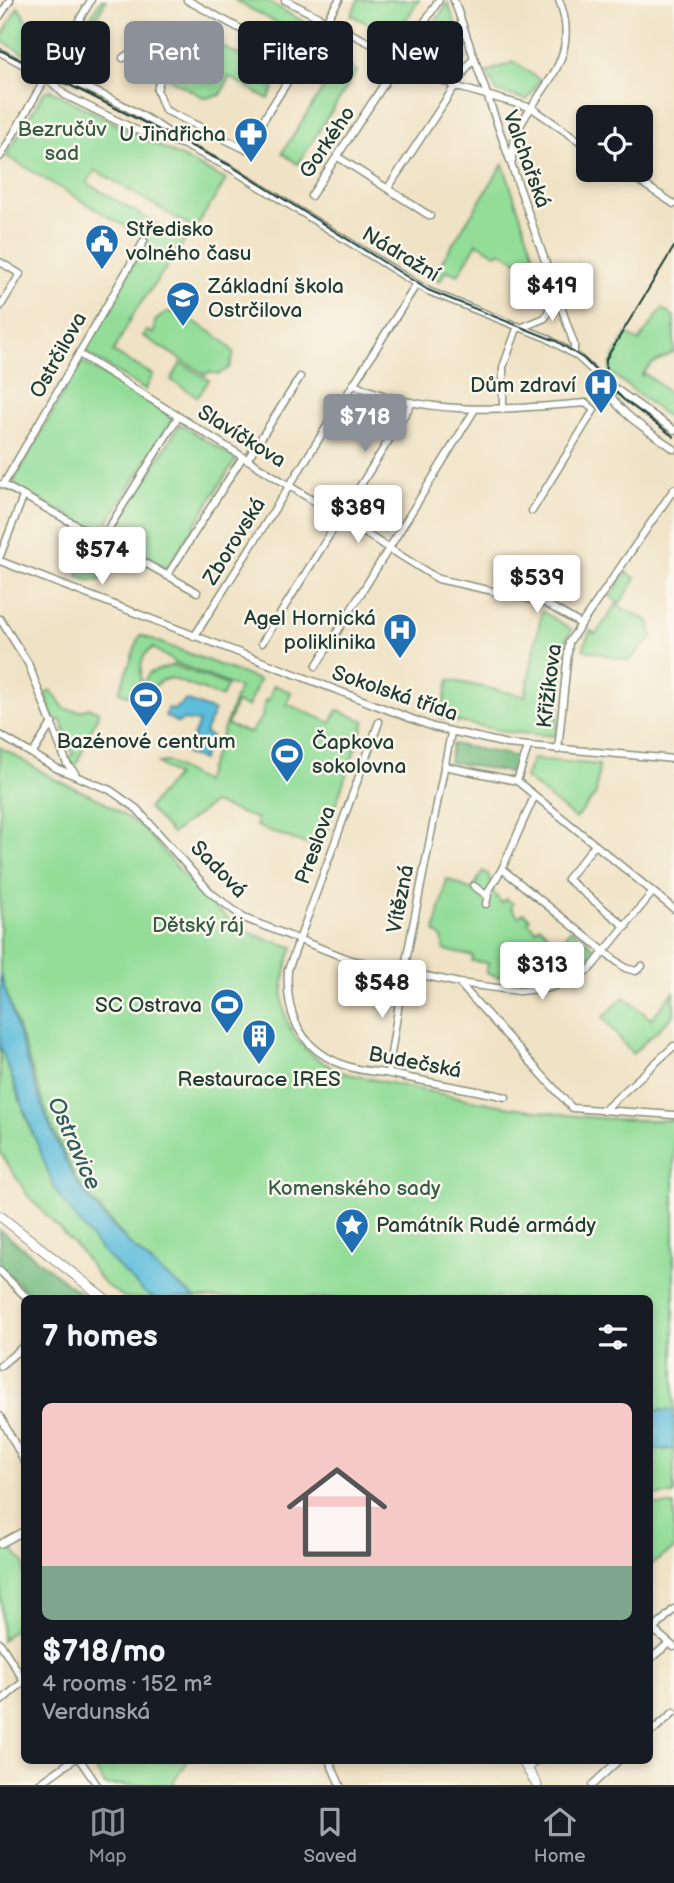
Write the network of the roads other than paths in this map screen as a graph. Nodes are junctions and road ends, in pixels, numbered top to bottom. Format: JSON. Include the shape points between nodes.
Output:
{"nodes":[{"id":1,"x":10,"y":0,"type":"edge"},
{"id":2,"x":90,"y":0,"type":"edge"},
{"id":3,"x":187,"y":0,"type":"edge"},
{"id":4,"x":285,"y":0,"type":"edge"},
{"id":5,"x":339,"y":0,"type":"edge"},
{"id":6,"x":439,"y":0,"type":"edge"},
{"id":7,"x":454,"y":0,"type":"edge"},
{"id":8,"x":559,"y":0,"type":"edge"},
{"id":9,"x":0,"y":16,"type":"edge"},
{"id":10,"x":78,"y":21,"type":"edge"},
{"id":11,"x":326,"y":21,"type":"joint"},
{"id":12,"x":426,"y":21,"type":"edge"},
{"id":13,"x":238,"y":28,"type":"edge"},
{"id":14,"x":0,"y":51,"type":"edge"},
{"id":15,"x":474,"y":57,"type":"junction"},
{"id":16,"x":123,"y":58,"type":"dead end"},
{"id":17,"x":21,"y":62,"type":"edge"},
{"id":18,"x":42,"y":84,"type":"edge"},
{"id":19,"x":54,"y":84,"type":"edge"},
{"id":20,"x":76,"y":84,"type":"edge"},
{"id":21,"x":285,"y":84,"type":"edge"},
{"id":22,"x":385,"y":84,"type":"edge"},
{"id":23,"x":450,"y":84,"type":"edge"},
{"id":24,"x":454,"y":86,"type":"junction"},
{"id":25,"x":486,"y":97,"type":"junction"},
{"id":26,"x":533,"y":108,"type":"junction"},
{"id":27,"x":576,"y":138,"type":"edge"},
{"id":28,"x":184,"y":145,"type":"junction"},
{"id":29,"x":338,"y":157,"type":"junction"},
{"id":30,"x":0,"y":158,"type":"edge"},
{"id":31,"x":513,"y":170,"type":"junction"},
{"id":32,"x":640,"y":182,"type":"edge"},
{"id":33,"x":388,"y":188,"type":"junction"},
{"id":34,"x":311,"y":196,"type":"dead end"},
{"id":35,"x":674,"y":204,"type":"edge"},
{"id":36,"x":430,"y":216,"type":"dead end"},
{"id":37,"x":144,"y":242,"type":"dead end"},
{"id":38,"x":0,"y":262,"type":"edge"},
{"id":39,"x":416,"y":285,"type":"junction"},
{"id":40,"x":555,"y":290,"type":"junction"},
{"id":41,"x":0,"y":307,"type":"edge"},
{"id":42,"x":518,"y":326,"type":"junction"},
{"id":43,"x":79,"y":354,"type":"junction"},
{"id":44,"x":574,"y":354,"type":"junction"},
{"id":45,"x":300,"y":377,"type":"dead end"},
{"id":46,"x":603,"y":380,"type":"junction"},
{"id":47,"x":354,"y":384,"type":"junction"},
{"id":48,"x":412,"y":403,"type":"junction"},
{"id":49,"x":503,"y":409,"type":"junction"},
{"id":50,"x":474,"y":411,"type":"junction"},
{"id":51,"x":178,"y":417,"type":"junction"},
{"id":52,"x":674,"y":430,"type":"edge"},
{"id":53,"x":674,"y":449,"type":"edge"},
{"id":54,"x":245,"y":459,"type":"junction"},
{"id":55,"x":2,"y":484,"type":"edge"},
{"id":56,"x":289,"y":486,"type":"junction"},
{"id":57,"x":674,"y":489,"type":"edge"},
{"id":58,"x":23,"y":497,"type":"junction"},
{"id":59,"x":532,"y":511,"type":"dead end"},
{"id":60,"x":341,"y":518,"type":"junction"},
{"id":61,"x":102,"y":540,"type":"junction"},
{"id":62,"x":390,"y":549,"type":"junction"},
{"id":63,"x":0,"y":558,"type":"edge"},
{"id":64,"x":167,"y":576,"type":"junction"},
{"id":65,"x":197,"y":592,"type":"dead end"},
{"id":66,"x":0,"y":619,"type":"edge"},
{"id":67,"x":579,"y":623,"type":"junction"},
{"id":68,"x":194,"y":638,"type":"junction"},
{"id":69,"x":262,"y":643,"type":"dead end"},
{"id":70,"x":316,"y":666,"type":"dead end"},
{"id":71,"x":379,"y":722,"type":"dead end"},
{"id":72,"x":52,"y":723,"type":"junction"},
{"id":73,"x":451,"y":733,"type":"junction"},
{"id":74,"x":0,"y":735,"type":"edge"},
{"id":75,"x":528,"y":747,"type":"junction"},
{"id":76,"x":558,"y":750,"type":"junction"},
{"id":77,"x":33,"y":753,"type":"junction"},
{"id":78,"x":674,"y":759,"type":"edge"},
{"id":79,"x":444,"y":766,"type":"junction"},
{"id":80,"x":76,"y":775,"type":"junction"},
{"id":81,"x":517,"y":781,"type":"junction"},
{"id":82,"x":534,"y":797,"type":"junction"},
{"id":83,"x":594,"y":846,"type":"junction"},
{"id":84,"x":502,"y":869,"type":"junction"},
{"id":85,"x":474,"y":886,"type":"dead end"},
{"id":86,"x":652,"y":893,"type":"junction"},
{"id":87,"x":486,"y":895,"type":"junction"},
{"id":88,"x":486,"y":904,"type":"dead end"},
{"id":89,"x":674,"y":909,"type":"edge"},
{"id":90,"x":626,"y":927,"type":"junction"},
{"id":91,"x":299,"y":940,"type":"junction"},
{"id":92,"x":606,"y":953,"type":"junction"},
{"id":93,"x":642,"y":966,"type":"dead end"},
{"id":94,"x":404,"y":971,"type":"junction"},
{"id":95,"x":459,"y":983,"type":"junction"},
{"id":96,"x":674,"y":1046,"type":"edge"},
{"id":97,"x":388,"y":1073,"type":"junction"},
{"id":98,"x":506,"y":1097,"type":"dead end"},
{"id":99,"x":603,"y":1111,"type":"junction"},
{"id":100,"x":674,"y":1115,"type":"edge"},
{"id":101,"x":0,"y":1216,"type":"edge"},
{"id":102,"x":0,"y":1271,"type":"edge"},
{"id":103,"x":24,"y":1295,"type":"edge"},
{"id":104,"x":100,"y":1295,"type":"edge"},
{"id":105,"x":21,"y":1348,"type":"edge"},
{"id":106,"x":0,"y":1366,"type":"edge"},
{"id":107,"x":0,"y":1416,"type":"edge"},
{"id":108,"x":21,"y":1455,"type":"edge"},
{"id":109,"x":21,"y":1533,"type":"edge"},
{"id":110,"x":0,"y":1544,"type":"edge"},
{"id":111,"x":674,"y":1609,"type":"edge"},
{"id":112,"x":653,"y":1626,"type":"edge"},
{"id":113,"x":653,"y":1630,"type":"edge"},
{"id":114,"x":0,"y":1643,"type":"edge"},
{"id":115,"x":671,"y":1645,"type":"edge"},
{"id":116,"x":653,"y":1657,"type":"edge"},
{"id":117,"x":21,"y":1676,"type":"edge"},
{"id":118,"x":21,"y":1684,"type":"edge"},
{"id":119,"x":0,"y":1702,"type":"edge"},
{"id":120,"x":674,"y":1712,"type":"edge"},
{"id":121,"x":653,"y":1730,"type":"edge"},
{"id":122,"x":67,"y":1764,"type":"edge"},
{"id":123,"x":83,"y":1764,"type":"edge"},
{"id":124,"x":331,"y":1764,"type":"edge"},
{"id":125,"x":615,"y":1764,"type":"edge"},
{"id":126,"x":524,"y":1765,"type":"edge"},
{"id":127,"x":38,"y":1785,"type":"edge"},
{"id":128,"x":97,"y":1785,"type":"edge"},
{"id":129,"x":339,"y":1785,"type":"edge"},
{"id":130,"x":537,"y":1785,"type":"edge"},
{"id":131,"x":592,"y":1785,"type":"edge"}],
"edges":[{"from":1,"to":9,"type":"street"},
{"from":2,"to":10,"type":"street"},
{"from":3,"to":13,"type":"street"},
{"from":4,"to":11,"type":"street"},
{"from":5,"to":11,"type":"street"},
{"from":6,"to":12,"type":"street","name":"Gorkého"},
{"from":7,"to":15,"type":"street","name":"Valchařská"},
{"from":8,"to":26,"type":"street","via":[[563,54]]},
{"from":14,"to":17,"type":"street","name":"Nádražní"},
{"from":15,"to":24,"type":"street"},
{"from":15,"to":25,"type":"street","name":"Valchařská"},
{"from":16,"to":21,"type":"street","via":[[138,47],[165,62],[157,90],[165,110],[244,149]]},
{"from":18,"to":30,"type":"street"},
{"from":19,"to":28,"type":"street","name":"Nádražní","via":[[65,95],[135,130]]},
{"from":20,"to":28,"type":"street","name":"Nádražní","via":[[164,128]]},
{"from":22,"to":29,"type":"street","name":"Gorkého"},
{"from":23,"to":24,"type":"street"},
{"from":24,"to":25,"type":"street"},
{"from":24,"to":33,"type":"street"},
{"from":25,"to":26,"type":"street"},
{"from":25,"to":31,"type":"street","name":"Valchařská"},
{"from":26,"to":27,"type":"street"},
{"from":26,"to":31,"type":"street","via":[[513,142]]},
{"from":28,"to":39,"type":"street","name":"Nádražní","via":[[243,175]]},
{"from":29,"to":33,"type":"street"},
{"from":29,"to":34,"type":"street","name":"Gorkého"},
{"from":31,"to":40,"type":"street","name":"Valchařská"},
{"from":32,"to":35,"type":"street"},
{"from":33,"to":36,"type":"street"},
{"from":37,"to":43,"type":"street","name":"Ostrčilova"},
{"from":38,"to":41,"type":"street","via":[[20,274]]},
{"from":39,"to":42,"type":"street","name":"Nádražní"},
{"from":39,"to":47,"type":"street","name":"Zborovská"},
{"from":40,"to":42,"type":"street","via":[[545,318],[532,326]]},
{"from":40,"to":44,"type":"street","name":"Valchařská"},
{"from":42,"to":44,"type":"street","name":"Nádražní"},
{"from":42,"to":49,"type":"street","via":[[503,367]]},
{"from":43,"to":51,"type":"street","name":"Slavíčkova"},
{"from":43,"to":55,"type":"street","name":"Ostrčilova"},
{"from":44,"to":46,"type":"street","name":"Nádražní"},
{"from":45,"to":54,"type":"street"},
{"from":46,"to":52,"type":"street","name":"Nádražní"},
{"from":46,"to":53,"type":"street","name":"Nádražní","via":[[615,405]]},
{"from":47,"to":48,"type":"street","via":[[379,396]]},
{"from":47,"to":56,"type":"street","name":"Zborovská"},
{"from":48,"to":50,"type":"street"},
{"from":48,"to":60,"type":"street"},
{"from":49,"to":50,"type":"street"},
{"from":49,"to":59,"type":"street","via":[[586,403],[594,410]]},
{"from":50,"to":62,"type":"street"},
{"from":51,"to":54,"type":"street","name":"Slavíčkova"},
{"from":51,"to":61,"type":"street"},
{"from":54,"to":56,"type":"street","name":"Slavíčkova"},
{"from":54,"to":64,"type":"street"},
{"from":55,"to":58,"type":"street"},
{"from":56,"to":60,"type":"street","name":"Slavíčkova"},
{"from":56,"to":68,"type":"street","name":"Zborovská"},
{"from":57,"to":67,"type":"street","name":"Křižíkova"},
{"from":58,"to":61,"type":"street"},
{"from":58,"to":63,"type":"street"},
{"from":60,"to":62,"type":"street","name":"Slavíčkova"},
{"from":60,"to":69,"type":"street"},
{"from":61,"to":64,"type":"street"},
{"from":62,"to":67,"type":"street","name":"Slavíčkova","via":[[438,579],[543,602]]},
{"from":62,"to":70,"type":"street"},
{"from":63,"to":68,"type":"street","name":"Sokolská třída"},
{"from":64,"to":65,"type":"street"},
{"from":66,"to":72,"type":"street","via":[[28,663]]},
{"from":67,"to":76,"type":"street","name":"Křižíkova","via":[[569,642]]},
{"from":68,"to":73,"type":"street","name":"Sokolská třída"},
{"from":71,"to":91,"type":"street","name":"Preslova"},
{"from":72,"to":77,"type":"street"},
{"from":72,"to":80,"type":"street","via":[[67,764]]},
{"from":73,"to":75,"type":"street","name":"Sokolská třída"},
{"from":73,"to":79,"type":"street","name":"Vítězná"},
{"from":74,"to":77,"type":"street","name":"Sadová"},
{"from":75,"to":76,"type":"street","name":"Sokolská třída"},
{"from":75,"to":81,"type":"street"},
{"from":76,"to":78,"type":"street","name":"Sokolská třída"},
{"from":77,"to":80,"type":"street","name":"Sadová"},
{"from":79,"to":81,"type":"street"},
{"from":79,"to":94,"type":"street","name":"Vítězná"},
{"from":80,"to":91,"type":"street","name":"Sadová","via":[[110,790],[147,818],[227,907]]},
{"from":81,"to":82,"type":"street"},
{"from":82,"to":83,"type":"street"},
{"from":82,"to":84,"type":"street"},
{"from":83,"to":86,"type":"street"},
{"from":83,"to":90,"type":"street","via":[[567,879]]},
{"from":84,"to":87,"type":"street"},
{"from":84,"to":92,"type":"street"},
{"from":85,"to":87,"type":"street"},
{"from":86,"to":89,"type":"street"},
{"from":86,"to":90,"type":"street","name":"Sadová"},
{"from":87,"to":88,"type":"street"},
{"from":90,"to":92,"type":"street","name":"Sadová"},
{"from":91,"to":94,"type":"street","name":"Sadová","via":[[351,960]]},
{"from":91,"to":97,"type":"street","name":"Budečská","via":[[288,970],[287,994],[299,1032],[323,1056],[349,1067]]},
{"from":92,"to":93,"type":"street","via":[[633,972]]},
{"from":92,"to":95,"type":"street","name":"Sadová","via":[[580,976],[549,988],[519,991]]},
{"from":94,"to":95,"type":"street","name":"Sadová"},
{"from":94,"to":97,"type":"street","name":"Vítězná"},
{"from":95,"to":99,"type":"street","via":[[572,1108]]},
{"from":96,"to":99,"type":"street"},
{"from":97,"to":98,"type":"street","name":"Budečská"},
{"from":99,"to":100,"type":"street"},
{"from":101,"to":104,"type":"main road"},
{"from":102,"to":103,"type":"street"},
{"from":105,"to":106,"type":"street"},
{"from":107,"to":108,"type":"street"},
{"from":109,"to":110,"type":"street"},
{"from":111,"to":112,"type":"street"},
{"from":113,"to":115,"type":"street"},
{"from":114,"to":117,"type":"street"},
{"from":115,"to":116,"type":"street"},
{"from":118,"to":119,"type":"street"},
{"from":120,"to":121,"type":"street"},
{"from":122,"to":127,"type":"street"},
{"from":123,"to":128,"type":"street"},
{"from":124,"to":129,"type":"street"},
{"from":125,"to":131,"type":"street"},
{"from":126,"to":130,"type":"main road"}]}
